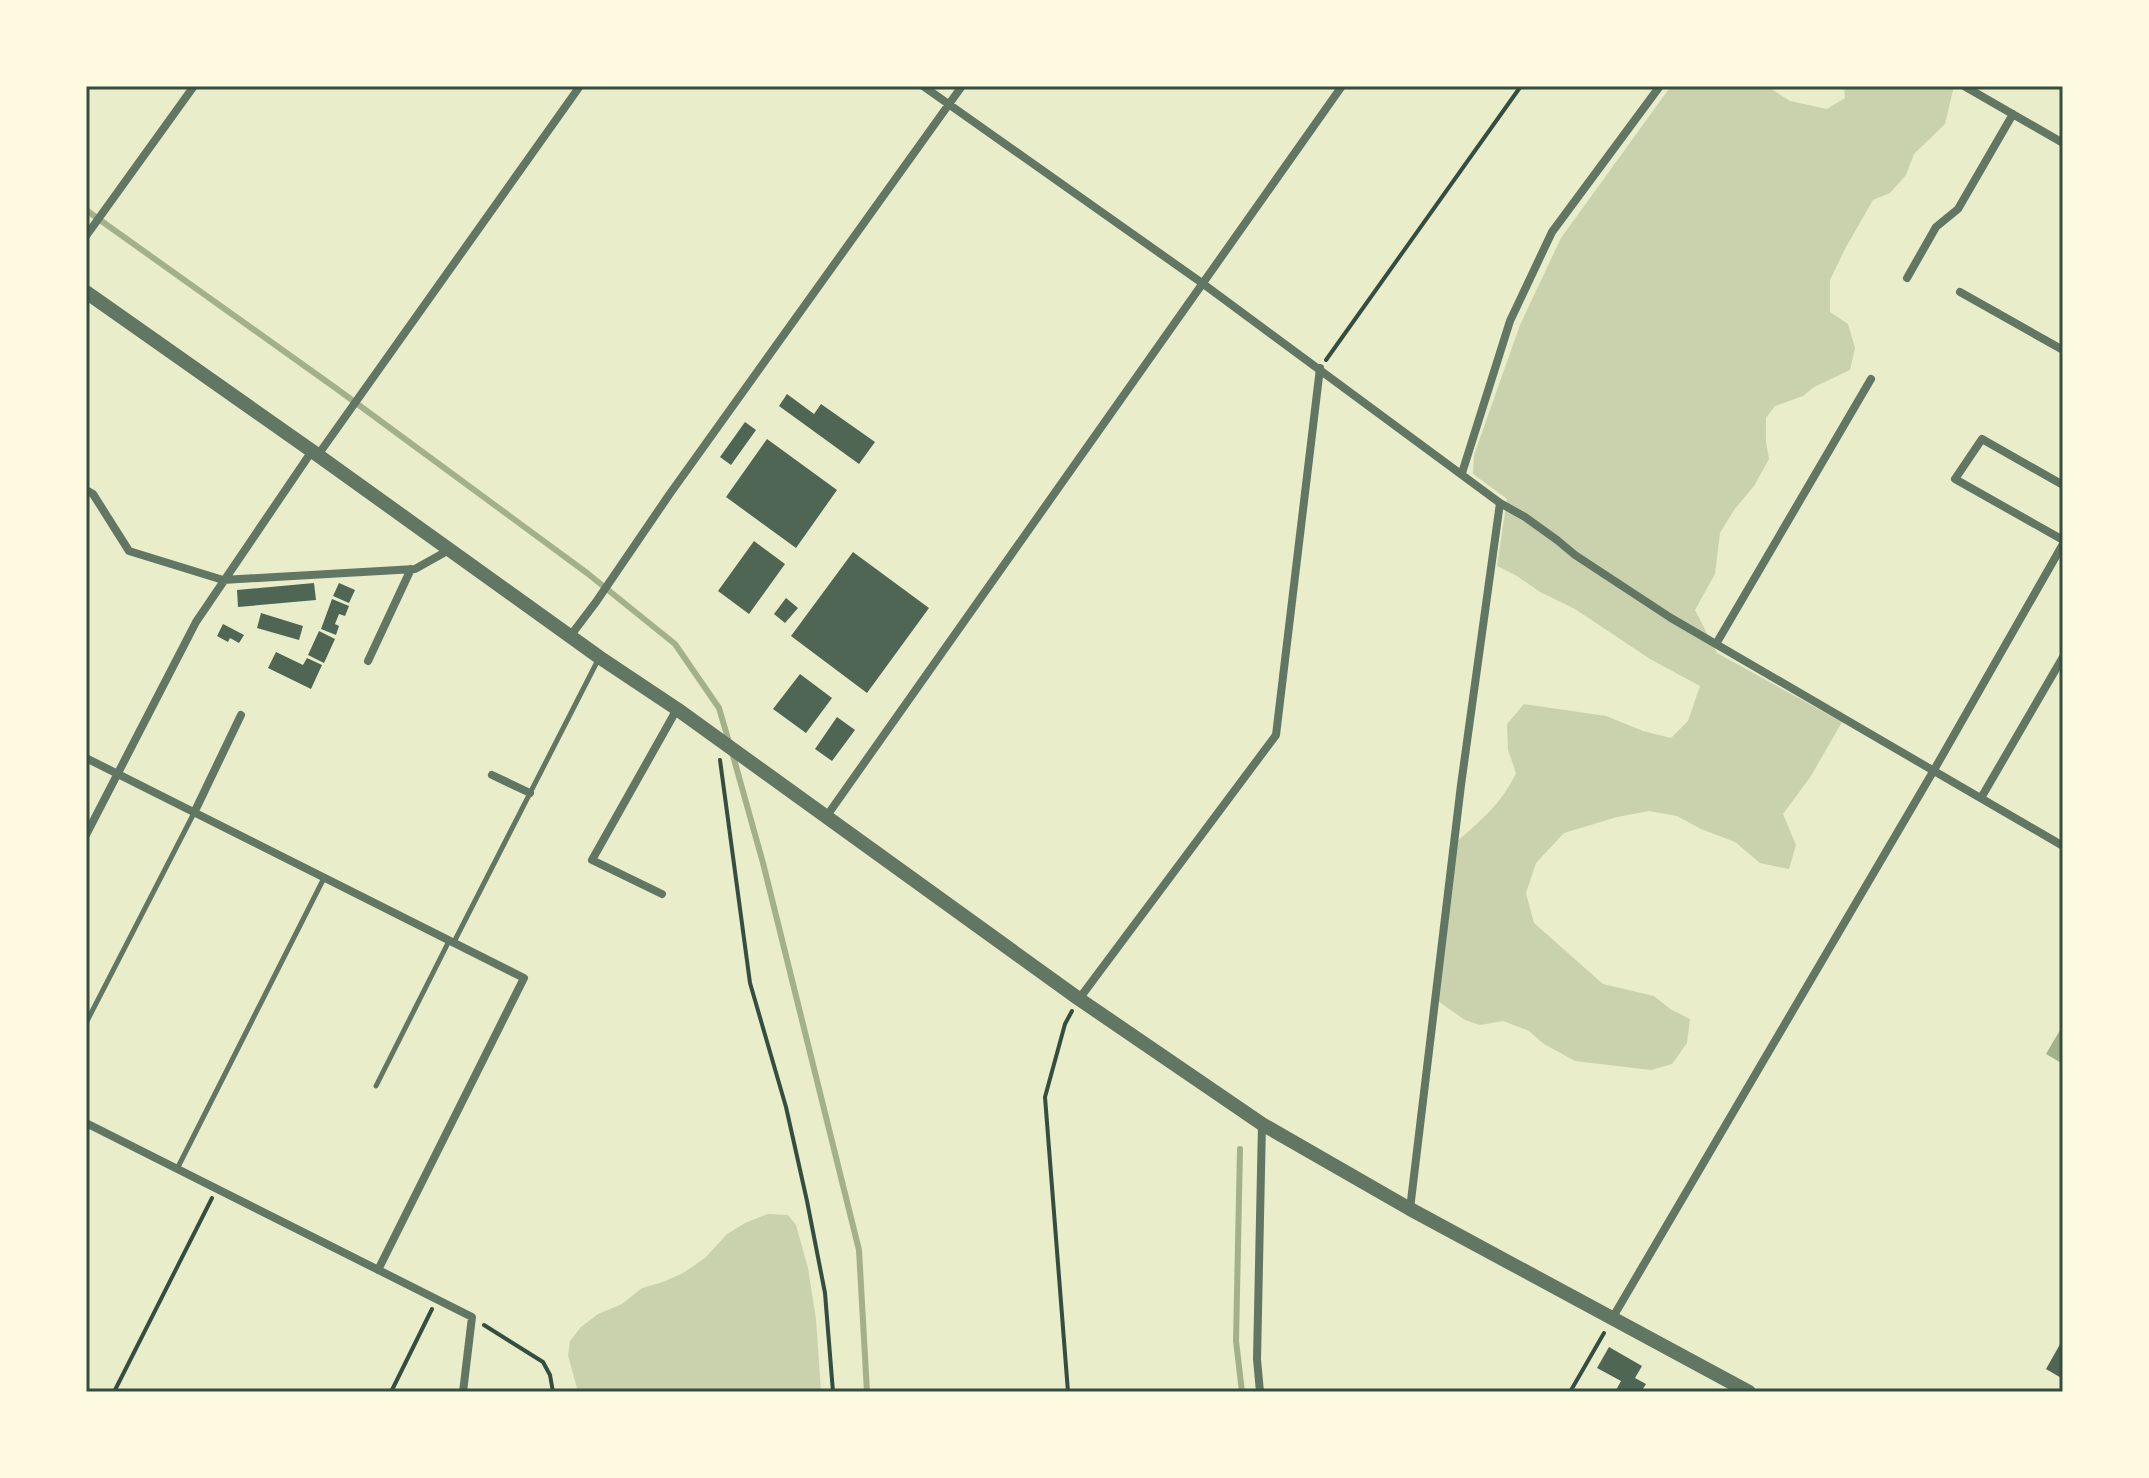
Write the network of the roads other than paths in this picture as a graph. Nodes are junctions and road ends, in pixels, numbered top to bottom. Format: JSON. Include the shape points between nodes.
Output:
{"nodes":[{"id":1,"x":194,"y":86,"type":"edge"},
{"id":2,"x":580,"y":86,"type":"edge"},
{"id":3,"x":923,"y":86,"type":"edge"},
{"id":4,"x":962,"y":86,"type":"edge"},
{"id":5,"x":1342,"y":86,"type":"edge"},
{"id":6,"x":1660,"y":86,"type":"edge"},
{"id":7,"x":1964,"y":86,"type":"edge"},
{"id":8,"x":949,"y":104,"type":"junction"},
{"id":9,"x":2013,"y":114,"type":"junction"},
{"id":10,"x":2063,"y":143,"type":"edge"},
{"id":11,"x":86,"y":236,"type":"edge"},
{"id":12,"x":1907,"y":278,"type":"dead end"},
{"id":13,"x":1202,"y":283,"type":"junction"},
{"id":14,"x":86,"y":292,"type":"edge"},
{"id":15,"x":1960,"y":292,"type":"dead end"},
{"id":16,"x":2063,"y":350,"type":"edge"},
{"id":17,"x":1320,"y":368,"type":"junction"},
{"id":18,"x":1871,"y":379,"type":"dead end"},
{"id":19,"x":315,"y":453,"type":"junction"},
{"id":20,"x":1462,"y":473,"type":"junction"},
{"id":21,"x":2063,"y":485,"type":"edge"},
{"id":22,"x":86,"y":490,"type":"edge"},
{"id":23,"x":1500,"y":503,"type":"junction"},
{"id":24,"x":2063,"y":542,"type":"edge"},
{"id":25,"x":450,"y":550,"type":"junction"},
{"id":26,"x":2052,"y":563,"type":"junction"},
{"id":27,"x":411,"y":569,"type":"junction"},
{"id":28,"x":2063,"y":569,"type":"edge"},
{"id":29,"x":223,"y":580,"type":"junction"},
{"id":30,"x":571,"y":635,"type":"junction"},
{"id":31,"x":1716,"y":644,"type":"junction"},
{"id":32,"x":599,"y":657,"type":"junction"},
{"id":33,"x":2063,"y":657,"type":"edge"},
{"id":34,"x":368,"y":661,"type":"dead end"},
{"id":35,"x":677,"y":709,"type":"junction"},
{"id":36,"x":241,"y":715,"type":"dead end"},
{"id":37,"x":86,"y":758,"type":"edge"},
{"id":38,"x":1934,"y":770,"type":"junction"},
{"id":39,"x":117,"y":774,"type":"junction"},
{"id":40,"x":492,"y":775,"type":"dead end"},
{"id":41,"x":530,"y":793,"type":"junction"},
{"id":42,"x":1981,"y":798,"type":"junction"},
{"id":43,"x":194,"y":813,"type":"junction"},
{"id":44,"x":826,"y":817,"type":"junction"},
{"id":45,"x":86,"y":835,"type":"edge"},
{"id":46,"x":2063,"y":846,"type":"edge"},
{"id":47,"x":324,"y":877,"type":"junction"},
{"id":48,"x":662,"y":894,"type":"dead end"},
{"id":49,"x":452,"y":941,"type":"junction"},
{"id":50,"x":1079,"y":999,"type":"junction"},
{"id":51,"x":86,"y":1023,"type":"edge"},
{"id":52,"x":376,"y":1086,"type":"dead end"},
{"id":53,"x":86,"y":1123,"type":"edge"},
{"id":54,"x":1262,"y":1124,"type":"junction"},
{"id":55,"x":176,"y":1169,"type":"junction"},
{"id":56,"x":1410,"y":1209,"type":"junction"},
{"id":57,"x":378,"y":1270,"type":"junction"},
{"id":58,"x":1613,"y":1317,"type":"junction"},
{"id":59,"x":463,"y":1392,"type":"edge"},
{"id":60,"x":1260,"y":1392,"type":"edge"},
{"id":61,"x":1749,"y":1392,"type":"edge"}],
"edges":[{"from":1,"to":11,"type":"street"},
{"from":2,"to":19,"type":"street"},
{"from":3,"to":8,"type":"street"},
{"from":4,"to":8,"type":"street"},
{"from":5,"to":13,"type":"street"},
{"from":6,"to":20,"type":"street","via":[[1552,232],[1510,321]]},
{"from":7,"to":9,"type":"street"},
{"from":8,"to":13,"type":"street"},
{"from":8,"to":30,"type":"street"},
{"from":9,"to":10,"type":"street"},
{"from":9,"to":12,"type":"street","via":[[1958,209],[1936,227]]},
{"from":13,"to":17,"type":"street"},
{"from":13,"to":44,"type":"street"},
{"from":14,"to":19,"type":"street"},
{"from":15,"to":16,"type":"street"},
{"from":17,"to":20,"type":"street"},
{"from":17,"to":50,"type":"street","via":[[1276,735]]},
{"from":18,"to":31,"type":"street"},
{"from":19,"to":25,"type":"street"},
{"from":19,"to":29,"type":"street"},
{"from":20,"to":23,"type":"street"},
{"from":21,"to":24,"type":"street","via":[[1982,439],[1955,479]]},
{"from":22,"to":29,"type":"street","via":[[129,551]]},
{"from":23,"to":31,"type":"street"},
{"from":23,"to":56,"type":"street"},
{"from":24,"to":26,"type":"street"},
{"from":25,"to":27,"type":"street"},
{"from":25,"to":30,"type":"street"},
{"from":26,"to":28,"type":"street"},
{"from":26,"to":38,"type":"street"},
{"from":27,"to":29,"type":"street"},
{"from":27,"to":34,"type":"street"},
{"from":29,"to":39,"type":"street"},
{"from":30,"to":32,"type":"street"},
{"from":31,"to":38,"type":"street"},
{"from":32,"to":35,"type":"street"},
{"from":32,"to":41,"type":"lane"},
{"from":33,"to":42,"type":"street"},
{"from":35,"to":44,"type":"street"},
{"from":35,"to":48,"type":"street","via":[[592,860]]},
{"from":36,"to":43,"type":"street"},
{"from":37,"to":39,"type":"street"},
{"from":38,"to":42,"type":"street"},
{"from":38,"to":58,"type":"street"},
{"from":39,"to":43,"type":"street"},
{"from":39,"to":45,"type":"street"},
{"from":40,"to":41,"type":"street"},
{"from":41,"to":49,"type":"lane"},
{"from":42,"to":46,"type":"street"},
{"from":43,"to":47,"type":"street"},
{"from":43,"to":51,"type":"lane"},
{"from":44,"to":50,"type":"street"},
{"from":47,"to":49,"type":"street"},
{"from":47,"to":55,"type":"lane"},
{"from":49,"to":52,"type":"lane"},
{"from":49,"to":57,"type":"street","via":[[524,978]]},
{"from":50,"to":54,"type":"street"},
{"from":53,"to":55,"type":"street"},
{"from":54,"to":56,"type":"street"},
{"from":54,"to":60,"type":"street"},
{"from":55,"to":57,"type":"street"},
{"from":56,"to":58,"type":"street"},
{"from":57,"to":59,"type":"street","via":[[472,1317]]},
{"from":58,"to":61,"type":"street"}]}
